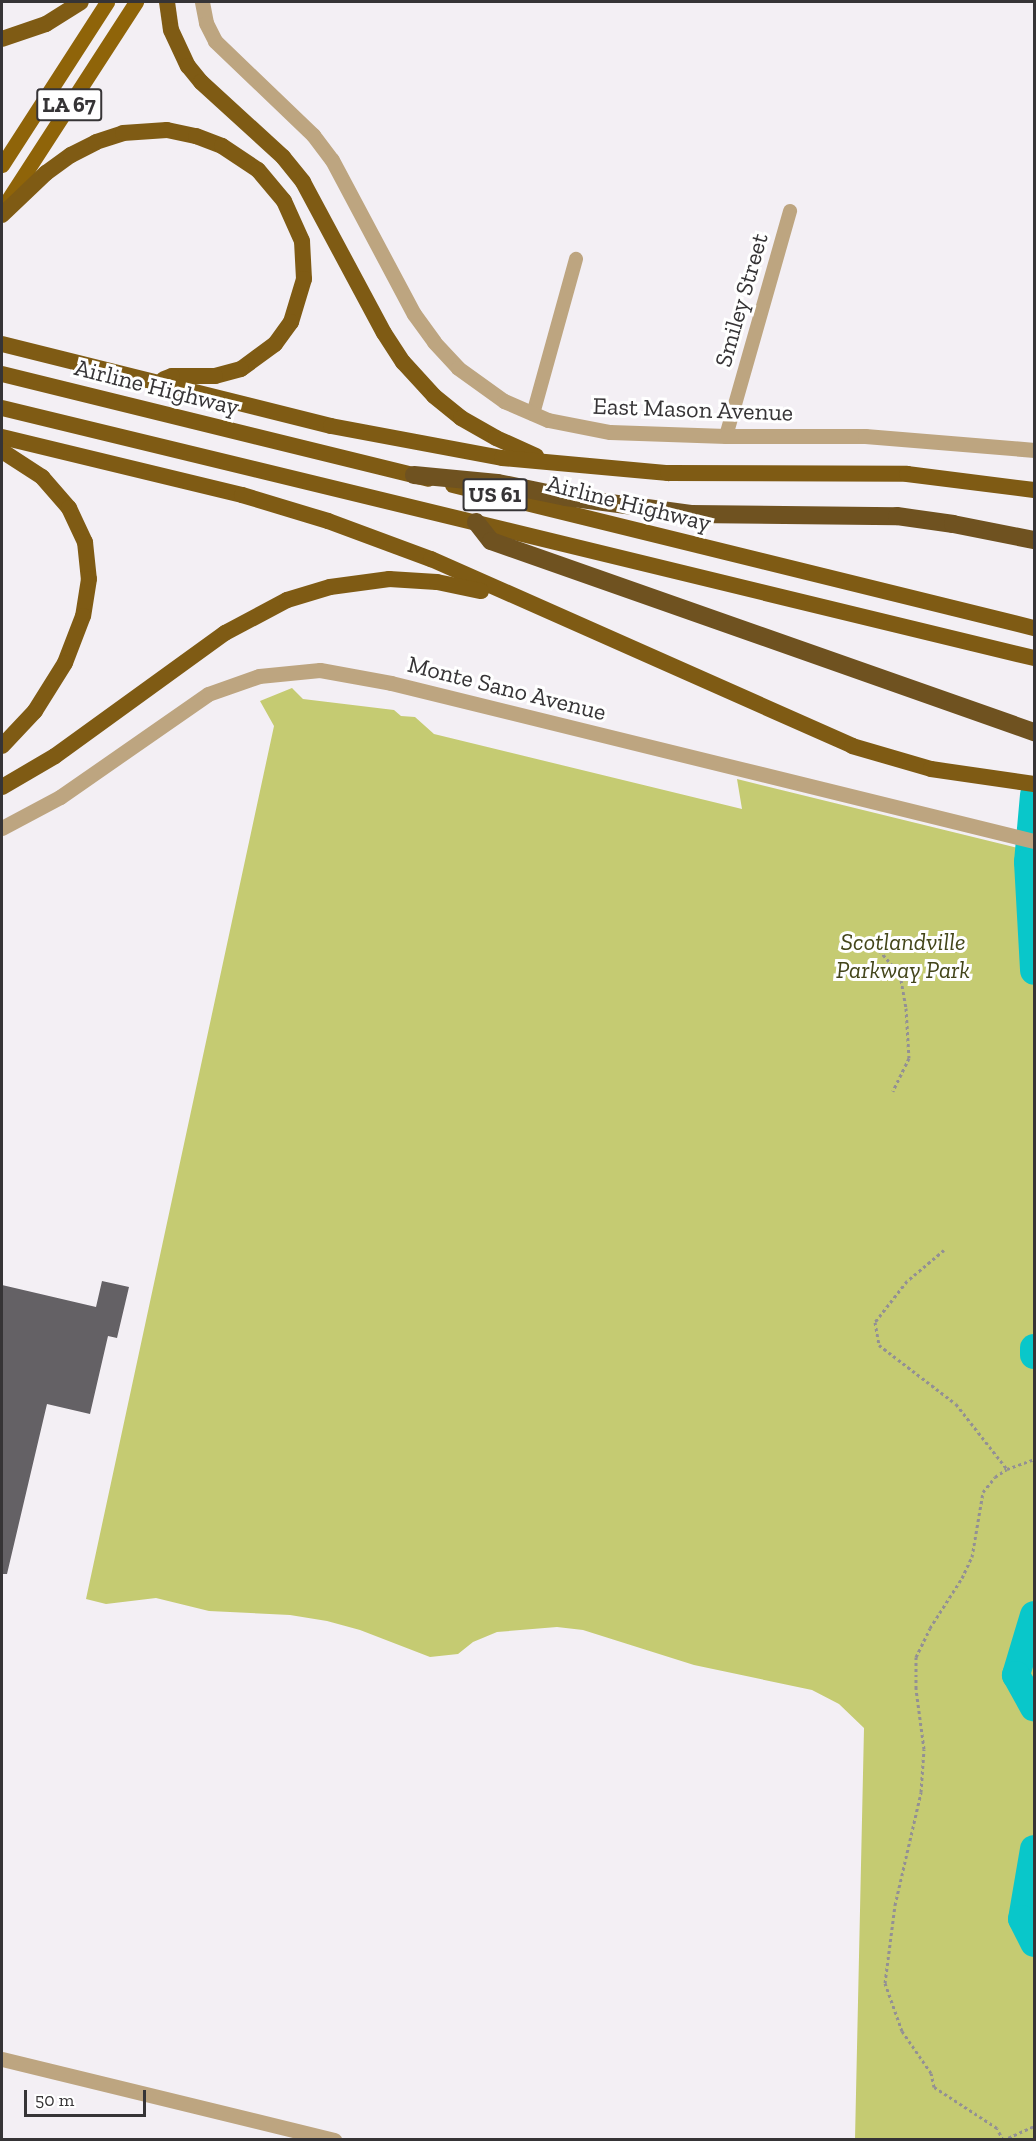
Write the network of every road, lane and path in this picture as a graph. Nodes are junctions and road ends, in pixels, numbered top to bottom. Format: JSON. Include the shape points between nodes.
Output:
{"nodes":[{"id":1,"x":81,"y":2,"type":"edge"},
{"id":2,"x":107,"y":2,"type":"edge"},
{"id":3,"x":136,"y":2,"type":"edge"},
{"id":4,"x":167,"y":2,"type":"edge"},
{"id":5,"x":202,"y":2,"type":"edge"},
{"id":6,"x":2,"y":39,"type":"edge"},
{"id":7,"x":2,"y":165,"type":"edge"},
{"id":8,"x":2,"y":209,"type":"edge"},
{"id":9,"x":790,"y":211,"type":"dead end"},
{"id":10,"x":2,"y":215,"type":"edge"},
{"id":11,"x":576,"y":259,"type":"dead end"},
{"id":12,"x":2,"y":344,"type":"edge"},
{"id":13,"x":2,"y":374,"type":"edge"},
{"id":14,"x":158,"y":382,"type":"junction"},
{"id":15,"x":2,"y":408,"type":"edge"},
{"id":16,"x":533,"y":414,"type":"junction"},
{"id":17,"x":2,"y":436,"type":"edge"},
{"id":18,"x":726,"y":436,"type":"junction"},
{"id":19,"x":1035,"y":450,"type":"edge"},
{"id":20,"x":2,"y":451,"type":"edge"},
{"id":21,"x":560,"y":465,"type":"junction"},
{"id":22,"x":414,"y":475,"type":"junction"},
{"id":23,"x":1035,"y":490,"type":"edge"},
{"id":24,"x":476,"y":522,"type":"junction"},
{"id":25,"x":1035,"y":540,"type":"edge"},
{"id":26,"x":500,"y":591,"type":"junction"},
{"id":27,"x":1035,"y":628,"type":"edge"},
{"id":28,"x":1035,"y":658,"type":"edge"},
{"id":29,"x":1035,"y":732,"type":"edge"},
{"id":30,"x":2,"y":746,"type":"edge"},
{"id":31,"x":1035,"y":784,"type":"edge"},
{"id":32,"x":2,"y":787,"type":"edge"},
{"id":33,"x":2,"y":828,"type":"edge"},
{"id":34,"x":1035,"y":841,"type":"edge"},
{"id":35,"x":879,"y":950,"type":"dead end"},
{"id":36,"x":893,"y":1091,"type":"dead end"},
{"id":37,"x":944,"y":1250,"type":"dead end"},
{"id":38,"x":1035,"y":1459,"type":"edge"},
{"id":39,"x":1007,"y":1469,"type":"junction"},
{"id":40,"x":2,"y":2059,"type":"edge"},
{"id":41,"x":1035,"y":2126,"type":"edge"},
{"id":42,"x":334,"y":2139,"type":"edge"},
{"id":43,"x":1003,"y":2139,"type":"edge"}],
"edges":[{"from":1,"to":6,"type":"highway","via":[[46,24]]},
{"from":2,"to":7,"type":"main road","number":"LA 67"},
{"from":3,"to":8,"type":"main road","number":"LA 67"},
{"from":4,"to":21,"type":"highway","via":[[171,30],[183,58],[201,82],[283,157],[303,182],[403,362],[461,418],[496,438]]},
{"from":5,"to":16,"type":"street","name":"East Mason Avenue","via":[[215,41],[313,135],[333,160],[414,314],[434,342],[474,381]]},
{"from":9,"to":18,"type":"street","name":"Smiley Street"},
{"from":10,"to":14,"type":"highway","via":[[71,155],[109,137],[138,131],[167,130],[211,141],[247,161],[268,180],[291,212],[303,248],[304,279],[291,322],[270,349],[241,369],[200,377],[172,376]]},
{"from":11,"to":16,"type":"street"},
{"from":12,"to":14,"type":"highway"},
{"from":13,"to":22,"type":"highway","name":"Airline Highway","number":"US 61"},
{"from":14,"to":21,"type":"highway","via":[[384,438]]},
{"from":15,"to":24,"type":"highway","number":"US 61"},
{"from":16,"to":18,"type":"street","name":"East Mason Avenue","via":[[571,426],[610,432]]},
{"from":17,"to":26,"type":"highway","via":[[308,514],[431,559]]},
{"from":18,"to":19,"type":"street","name":"East Mason Avenue","via":[[865,436]]},
{"from":20,"to":30,"type":"highway","via":[[42,477],[69,507],[85,542],[89,579],[83,616],[65,663],[35,711]]},
{"from":21,"to":23,"type":"highway","via":[[677,473],[866,472]]},
{"from":22,"to":25,"type":"highway","via":[[498,483],[566,497],[691,514],[877,514]]},
{"from":22,"to":27,"type":"highway","name":"Airline Highway","number":"US 61"},
{"from":24,"to":28,"type":"highway","number":"US 61"},
{"from":24,"to":29,"type":"highway","via":[[491,542]]},
{"from":26,"to":31,"type":"highway","via":[[826,736],[906,764]]},
{"from":26,"to":32,"type":"highway","via":[[389,579],[343,584],[287,600],[225,633],[55,756]]},
{"from":33,"to":34,"type":"street","name":"Monte Sano Avenue","via":[[60,797],[208,694],[244,679],[306,670],[391,682]]},
{"from":35,"to":36,"type":"path","via":[[900,974],[906,1008],[909,1058]]},
{"from":37,"to":39,"type":"path","via":[[908,1281],[876,1322],[879,1345],[956,1404]]},
{"from":38,"to":39,"type":"path"},
{"from":39,"to":43,"type":"path","via":[[983,1492],[972,1557],[916,1657],[924,1749],[921,1792],[895,1905],[885,1983],[902,2031],[930,2073],[934,2086],[997,2128]]},
{"from":40,"to":42,"type":"street"},
{"from":41,"to":43,"type":"path"}]}
